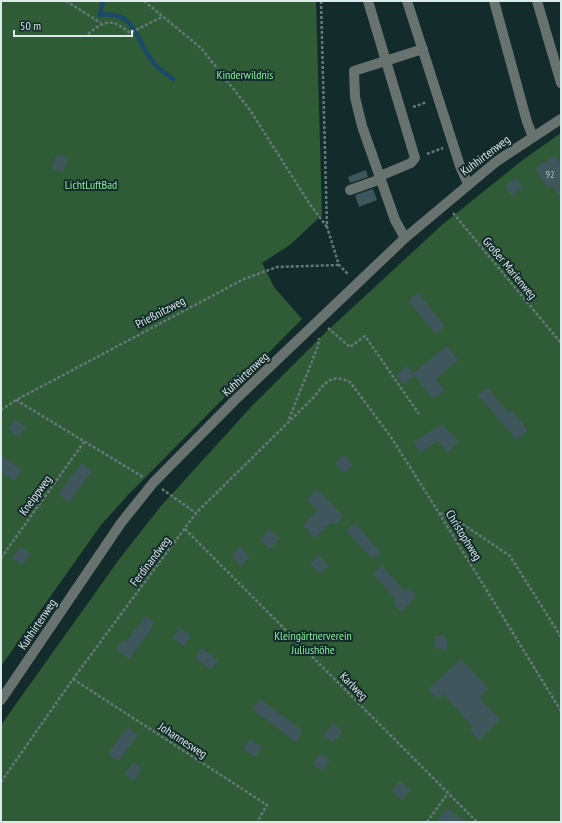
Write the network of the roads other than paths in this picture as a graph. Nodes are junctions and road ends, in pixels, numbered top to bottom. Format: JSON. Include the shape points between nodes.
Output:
{"nodes":[{"id":1,"x":368,"y":1,"type":"edge"},
{"id":2,"x":407,"y":1,"type":"edge"},
{"id":3,"x":494,"y":1,"type":"edge"},
{"id":4,"x":537,"y":1,"type":"edge"},
{"id":5,"x":423,"y":49,"type":"junction"},
{"id":6,"x":386,"y":61,"type":"junction"},
{"id":7,"x":561,"y":83,"type":"edge"},
{"id":8,"x":561,"y":119,"type":"edge"},
{"id":9,"x":533,"y":137,"type":"junction"},
{"id":10,"x":381,"y":178,"type":"junction"},
{"id":11,"x":468,"y":184,"type":"junction"},
{"id":12,"x":350,"y":190,"type":"dead end"},
{"id":13,"x":405,"y":238,"type":"junction"},
{"id":14,"x":1,"y":700,"type":"edge"}],
"edges":[{"from":1,"to":6,"type":"street"},
{"from":2,"to":5,"type":"street"},
{"from":3,"to":9,"type":"street"},
{"from":4,"to":7,"type":"street"},
{"from":5,"to":6,"type":"street"},
{"from":5,"to":11,"type":"street"},
{"from":6,"to":10,"type":"street","via":[[415,158],[411,163]]},
{"from":6,"to":10,"type":"street","via":[[354,71],[355,97],[362,126]]},
{"from":8,"to":9,"type":"street","name":"Kuhhirtenweg"},
{"from":9,"to":11,"type":"street","name":"Kuhhirtenweg"},
{"from":10,"to":12,"type":"street"},
{"from":10,"to":13,"type":"street","via":[[395,220]]},
{"from":11,"to":13,"type":"street","name":"Kuhhirtenweg"},
{"from":13,"to":14,"type":"street","name":"Kuhhirtenweg","via":[[234,401],[153,483],[121,523]]}]}
